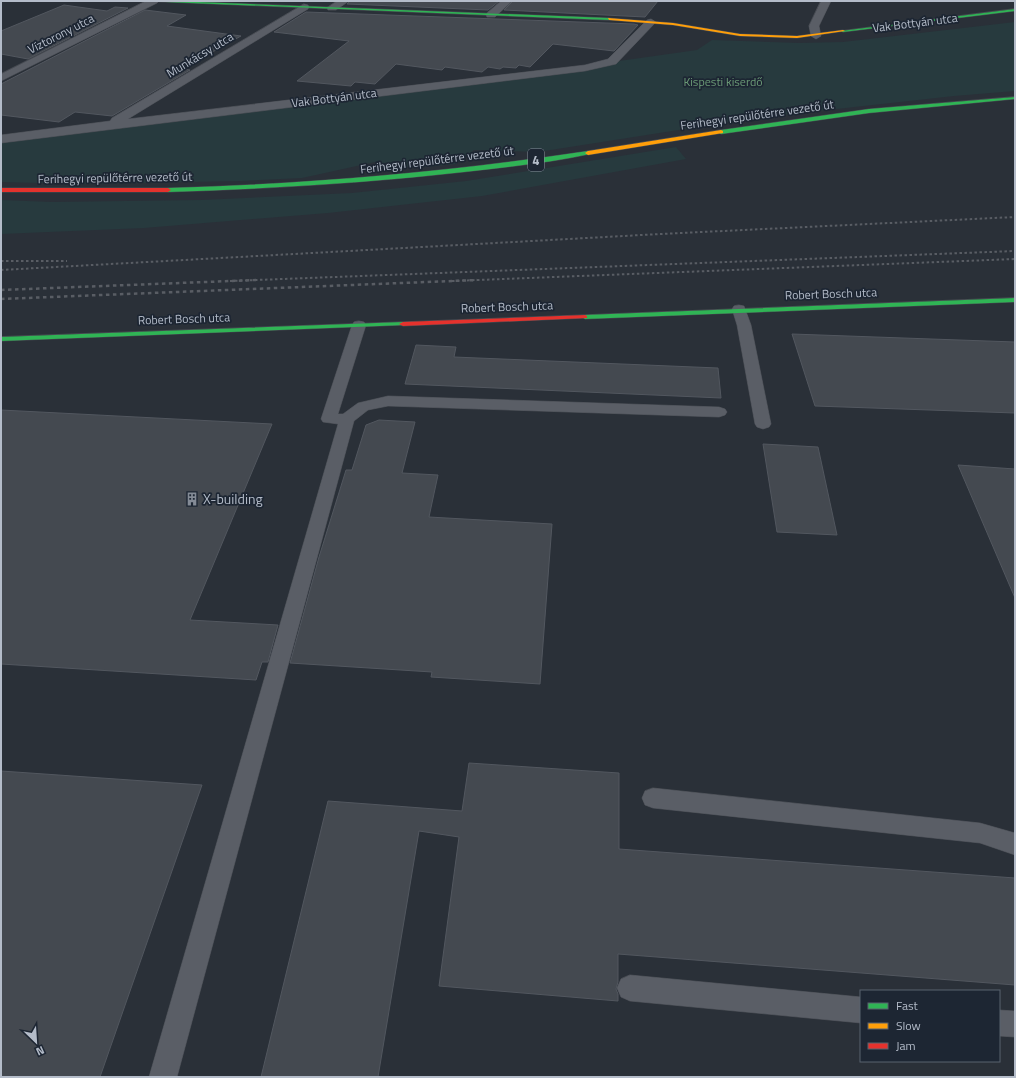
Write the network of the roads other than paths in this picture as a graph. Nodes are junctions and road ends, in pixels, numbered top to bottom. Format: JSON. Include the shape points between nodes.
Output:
{"nodes":[{"id":1,"x":143,"y":1,"type":"edge"},
{"id":2,"x":344,"y":1,"type":"edge"},
{"id":3,"x":507,"y":1,"type":"edge"},
{"id":4,"x":826,"y":1,"type":"edge"},
{"id":5,"x":154,"y":2,"type":"edge"},
{"id":6,"x":187,"y":2,"type":"edge"},
{"id":7,"x":304,"y":7,"type":"junction"},
{"id":8,"x":332,"y":8,"type":"junction"},
{"id":9,"x":1015,"y":10,"type":"edge"},
{"id":10,"x":491,"y":15,"type":"junction"},
{"id":11,"x":651,"y":22,"type":"junction"},
{"id":12,"x":816,"y":36,"type":"junction"},
{"id":13,"x":1,"y":78,"type":"edge"},
{"id":14,"x":1015,"y":98,"type":"edge"},
{"id":15,"x":110,"y":124,"type":"junction"},
{"id":16,"x":1,"y":140,"type":"edge"},
{"id":17,"x":1,"y":190,"type":"edge"},
{"id":18,"x":1015,"y":300,"type":"edge"},
{"id":19,"x":740,"y":309,"type":"junction"},
{"id":20,"x":360,"y":325,"type":"junction"},
{"id":21,"x":1,"y":338,"type":"edge"},
{"id":22,"x":719,"y":412,"type":"dead end"},
{"id":23,"x":347,"y":419,"type":"junction"},
{"id":24,"x":763,"y":424,"type":"dead end"},
{"id":25,"x":652,"y":798,"type":"dead end"},
{"id":26,"x":1015,"y":844,"type":"edge"},
{"id":27,"x":630,"y":988,"type":"dead end"},
{"id":28,"x":860,"y":1010,"type":"edge"},
{"id":29,"x":1000,"y":1023,"type":"edge"},
{"id":30,"x":1015,"y":1024,"type":"edge"},
{"id":31,"x":163,"y":1077,"type":"edge"}],
"edges":[{"from":1,"to":5,"type":"street","name":"Vak Bottyán utca"},
{"from":2,"to":8,"type":"street"},
{"from":3,"to":10,"type":"street"},
{"from":4,"to":12,"type":"street","via":[[814,26]]},
{"from":5,"to":6,"type":"street","name":"Vak Bottyán utca"},
{"from":5,"to":13,"type":"street","name":"Víztorony utca"},
{"from":6,"to":7,"type":"street","name":"Vak Bottyán utca"},
{"from":7,"to":8,"type":"street","name":"Vak Bottyán utca"},
{"from":7,"to":15,"type":"street","name":"Munkácsy utca"},
{"from":8,"to":10,"type":"street","name":"Vak Bottyán utca"},
{"from":9,"to":12,"type":"street","name":"Vak Bottyán utca"},
{"from":10,"to":11,"type":"street","name":"Vak Bottyán utca"},
{"from":11,"to":12,"type":"street","name":"Vak Bottyán utca","via":[[740,35]]},
{"from":11,"to":15,"type":"street","name":"Vak Bottyán utca","via":[[612,62],[585,68]]},
{"from":14,"to":17,"type":"street","name":"Ferihegyi repülőtérre vezető út","number":"4","via":[[895,108],[800,120],[483,168],[390,179],[276,187]]},
{"from":15,"to":16,"type":"street","name":"Vak Bottyán utca"},
{"from":18,"to":19,"type":"street","name":"Robert Bosch utca"},
{"from":19,"to":20,"type":"street","name":"Robert Bosch utca"},
{"from":19,"to":24,"type":"lane"},
{"from":20,"to":21,"type":"street","name":"Robert Bosch utca"},
{"from":20,"to":23,"type":"lane","via":[[329,419]]},
{"from":22,"to":23,"type":"lane","via":[[388,401],[363,406]]},
{"from":23,"to":31,"type":"lane"},
{"from":25,"to":26,"type":"lane","via":[[980,833]]},
{"from":27,"to":28,"type":"lane"},
{"from":29,"to":30,"type":"lane"}]}
